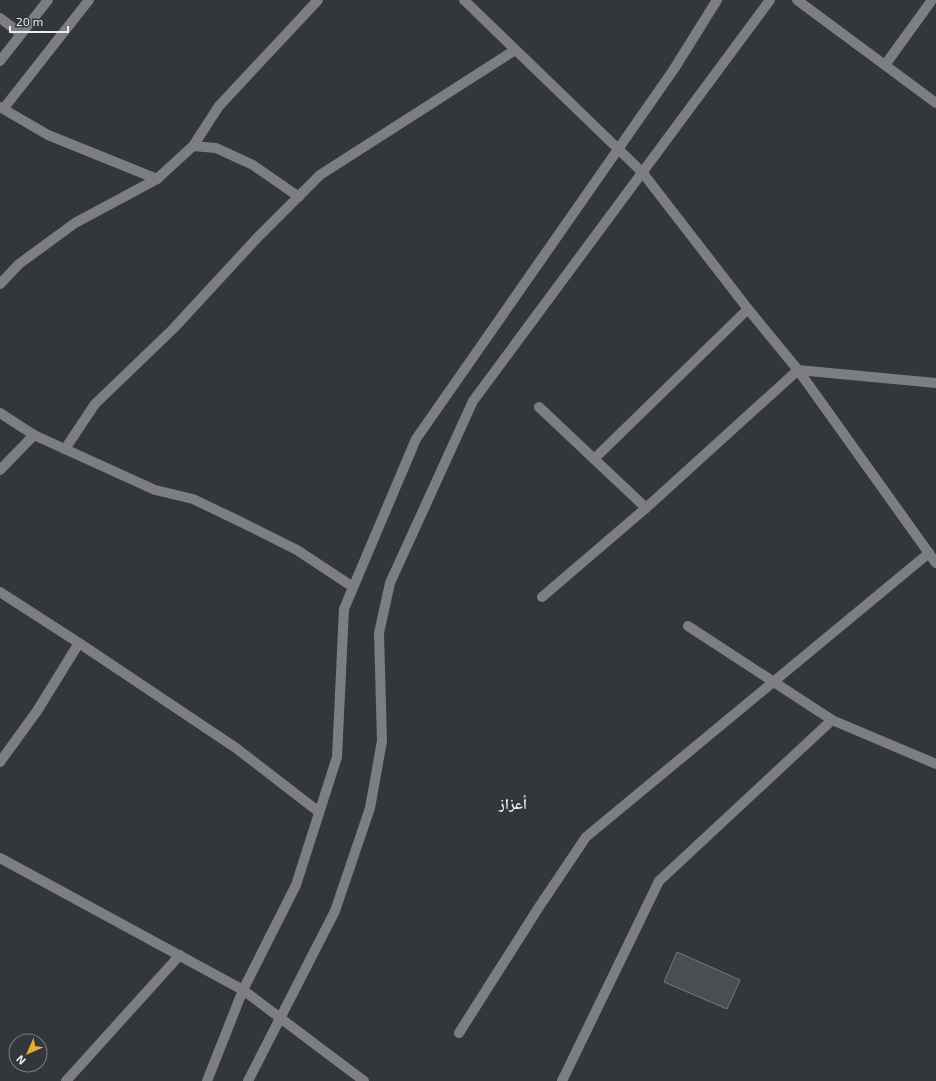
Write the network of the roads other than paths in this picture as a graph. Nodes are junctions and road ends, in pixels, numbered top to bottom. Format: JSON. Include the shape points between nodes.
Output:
{"nodes":[{"id":1,"x":48,"y":0,"type":"edge"},
{"id":2,"x":89,"y":0,"type":"edge"},
{"id":3,"x":318,"y":0,"type":"edge"},
{"id":4,"x":464,"y":0,"type":"edge"},
{"id":5,"x":717,"y":0,"type":"edge"},
{"id":6,"x":770,"y":0,"type":"edge"},
{"id":7,"x":797,"y":0,"type":"edge"},
{"id":8,"x":932,"y":0,"type":"edge"},
{"id":9,"x":0,"y":18,"type":"edge"},
{"id":10,"x":21,"y":34,"type":"junction"},
{"id":11,"x":515,"y":50,"type":"junction"},
{"id":12,"x":0,"y":61,"type":"edge"},
{"id":13,"x":885,"y":65,"type":"junction"},
{"id":14,"x":936,"y":103,"type":"edge"},
{"id":15,"x":2,"y":108,"type":"edge"},
{"id":16,"x":193,"y":146,"type":"junction"},
{"id":17,"x":618,"y":150,"type":"junction"},
{"id":18,"x":642,"y":172,"type":"junction"},
{"id":19,"x":156,"y":179,"type":"junction"},
{"id":20,"x":299,"y":197,"type":"junction"},
{"id":21,"x":0,"y":284,"type":"edge"},
{"id":22,"x":748,"y":309,"type":"junction"},
{"id":23,"x":798,"y":370,"type":"junction"},
{"id":24,"x":936,"y":383,"type":"edge"},
{"id":25,"x":539,"y":407,"type":"dead end"},
{"id":26,"x":0,"y":413,"type":"edge"},
{"id":27,"x":34,"y":435,"type":"junction"},
{"id":28,"x":65,"y":449,"type":"junction"},
{"id":29,"x":594,"y":459,"type":"junction"},
{"id":30,"x":0,"y":470,"type":"edge"},
{"id":31,"x":646,"y":508,"type":"junction"},
{"id":32,"x":929,"y":553,"type":"junction"},
{"id":33,"x":936,"y":562,"type":"edge"},
{"id":34,"x":353,"y":587,"type":"junction"},
{"id":35,"x":0,"y":592,"type":"edge"},
{"id":36,"x":542,"y":597,"type":"dead end"},
{"id":37,"x":688,"y":626,"type":"dead end"},
{"id":38,"x":79,"y":643,"type":"junction"},
{"id":39,"x":773,"y":682,"type":"junction"},
{"id":40,"x":832,"y":720,"type":"junction"},
{"id":41,"x":0,"y":762,"type":"edge"},
{"id":42,"x":936,"y":764,"type":"edge"},
{"id":43,"x":319,"y":812,"type":"junction"},
{"id":44,"x":0,"y":858,"type":"edge"},
{"id":45,"x":180,"y":956,"type":"junction"},
{"id":46,"x":244,"y":990,"type":"junction"},
{"id":47,"x":281,"y":1018,"type":"junction"},
{"id":48,"x":459,"y":1033,"type":"dead end"},
{"id":49,"x":66,"y":1081,"type":"edge"},
{"id":50,"x":207,"y":1081,"type":"edge"},
{"id":51,"x":248,"y":1081,"type":"edge"},
{"id":52,"x":364,"y":1081,"type":"edge"},
{"id":53,"x":562,"y":1081,"type":"edge"}],
"edges":[{"from":1,"to":10,"type":"street"},
{"from":2,"to":15,"type":"street"},
{"from":3,"to":16,"type":"street","via":[[219,106]]},
{"from":4,"to":11,"type":"street"},
{"from":5,"to":17,"type":"street","via":[[674,69]]},
{"from":6,"to":18,"type":"street"},
{"from":7,"to":13,"type":"street"},
{"from":8,"to":13,"type":"street"},
{"from":9,"to":10,"type":"street"},
{"from":10,"to":12,"type":"street"},
{"from":11,"to":17,"type":"street"},
{"from":11,"to":20,"type":"street","via":[[320,175]]},
{"from":13,"to":14,"type":"street"},
{"from":15,"to":19,"type":"street","via":[[48,135]]},
{"from":16,"to":19,"type":"street"},
{"from":16,"to":20,"type":"street","via":[[216,148],[235,156],[253,165]]},
{"from":17,"to":18,"type":"street"},
{"from":17,"to":34,"type":"street","via":[[416,439]]},
{"from":18,"to":22,"type":"street"},
{"from":18,"to":47,"type":"street","via":[[473,401],[390,583],[379,633],[382,741],[370,808],[335,911]]},
{"from":19,"to":21,"type":"street","via":[[75,223],[19,264]]},
{"from":20,"to":28,"type":"street","via":[[173,328],[95,404]]},
{"from":22,"to":23,"type":"street"},
{"from":22,"to":29,"type":"street"},
{"from":23,"to":24,"type":"street"},
{"from":23,"to":31,"type":"street"},
{"from":23,"to":32,"type":"street"},
{"from":25,"to":29,"type":"street"},
{"from":26,"to":27,"type":"street"},
{"from":27,"to":28,"type":"street"},
{"from":27,"to":30,"type":"street"},
{"from":28,"to":34,"type":"street","via":[[155,490],[193,498],[297,550]]},
{"from":29,"to":31,"type":"street"},
{"from":31,"to":36,"type":"street"},
{"from":32,"to":33,"type":"street"},
{"from":32,"to":39,"type":"street"},
{"from":34,"to":43,"type":"street","via":[[344,609],[337,757]]},
{"from":35,"to":38,"type":"street"},
{"from":37,"to":39,"type":"street"},
{"from":38,"to":41,"type":"street","via":[[37,711]]},
{"from":38,"to":43,"type":"street","via":[[236,748]]},
{"from":39,"to":40,"type":"street"},
{"from":39,"to":48,"type":"street","via":[[586,837]]},
{"from":40,"to":42,"type":"street"},
{"from":40,"to":53,"type":"street","via":[[659,881]]},
{"from":43,"to":46,"type":"street","via":[[296,885]]},
{"from":44,"to":45,"type":"street"},
{"from":45,"to":46,"type":"street"},
{"from":45,"to":49,"type":"street"},
{"from":46,"to":47,"type":"street"},
{"from":46,"to":50,"type":"street"},
{"from":47,"to":51,"type":"street"},
{"from":47,"to":52,"type":"street"}]}
